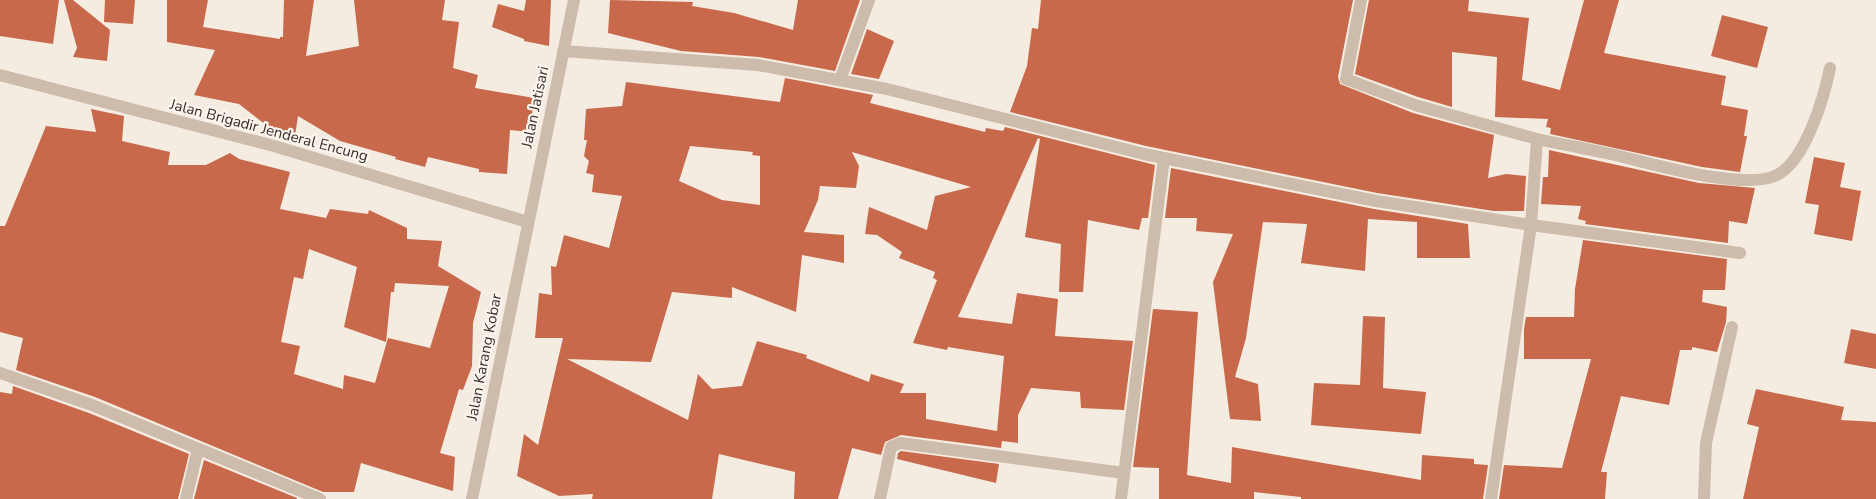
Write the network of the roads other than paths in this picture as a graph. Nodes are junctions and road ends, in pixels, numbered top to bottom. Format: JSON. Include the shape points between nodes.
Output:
{"nodes":[{"id":1,"x":574,"y":0,"type":"edge"},
{"id":2,"x":869,"y":0,"type":"edge"},
{"id":3,"x":1361,"y":0,"type":"edge"},
{"id":4,"x":563,"y":51,"type":"junction"},
{"id":5,"x":1830,"y":68,"type":"dead end"},
{"id":6,"x":0,"y":75,"type":"edge"},
{"id":7,"x":840,"y":80,"type":"junction"},
{"id":8,"x":1537,"y":139,"type":"junction"},
{"id":9,"x":1164,"y":158,"type":"junction"},
{"id":10,"x":528,"y":222,"type":"junction"},
{"id":11,"x":1531,"y":225,"type":"junction"},
{"id":12,"x":1740,"y":253,"type":"dead end"},
{"id":13,"x":1732,"y":327,"type":"dead end"},
{"id":14,"x":0,"y":373,"type":"edge"},
{"id":15,"x":198,"y":448,"type":"junction"},
{"id":16,"x":1124,"y":473,"type":"junction"},
{"id":17,"x":186,"y":499,"type":"edge"},
{"id":18,"x":320,"y":499,"type":"edge"},
{"id":19,"x":472,"y":499,"type":"edge"},
{"id":20,"x":880,"y":499,"type":"edge"},
{"id":21,"x":1121,"y":499,"type":"edge"},
{"id":22,"x":1491,"y":499,"type":"edge"},
{"id":23,"x":1704,"y":499,"type":"edge"}],
"edges":[{"from":1,"to":4,"type":"street","name":"Jalan Jatisari"},
{"from":2,"to":7,"type":"street"},
{"from":3,"to":8,"type":"street","via":[[1346,79],[1416,105]]},
{"from":4,"to":7,"type":"street","via":[[758,64]]},
{"from":4,"to":10,"type":"street","name":"Jalan Jatisari"},
{"from":5,"to":8,"type":"street","via":[[1819,113],[1799,150],[1783,171],[1769,178],[1751,180],[1679,171]]},
{"from":6,"to":10,"type":"street","name":"Jalan Brigadir Jenderal Encung","via":[[274,146]]},
{"from":7,"to":9,"type":"street"},
{"from":8,"to":11,"type":"street"},
{"from":9,"to":11,"type":"street","via":[[1376,201]]},
{"from":9,"to":16,"type":"street"},
{"from":10,"to":19,"type":"street","name":"Jalan Karang Kobar"},
{"from":11,"to":12,"type":"street"},
{"from":11,"to":22,"type":"street"},
{"from":13,"to":23,"type":"street","via":[[1706,442]]},
{"from":14,"to":15,"type":"street","via":[[92,404]]},
{"from":15,"to":17,"type":"street"},
{"from":15,"to":18,"type":"street"},
{"from":16,"to":20,"type":"street","via":[[900,443],[891,447]]},
{"from":16,"to":21,"type":"street"}]}
